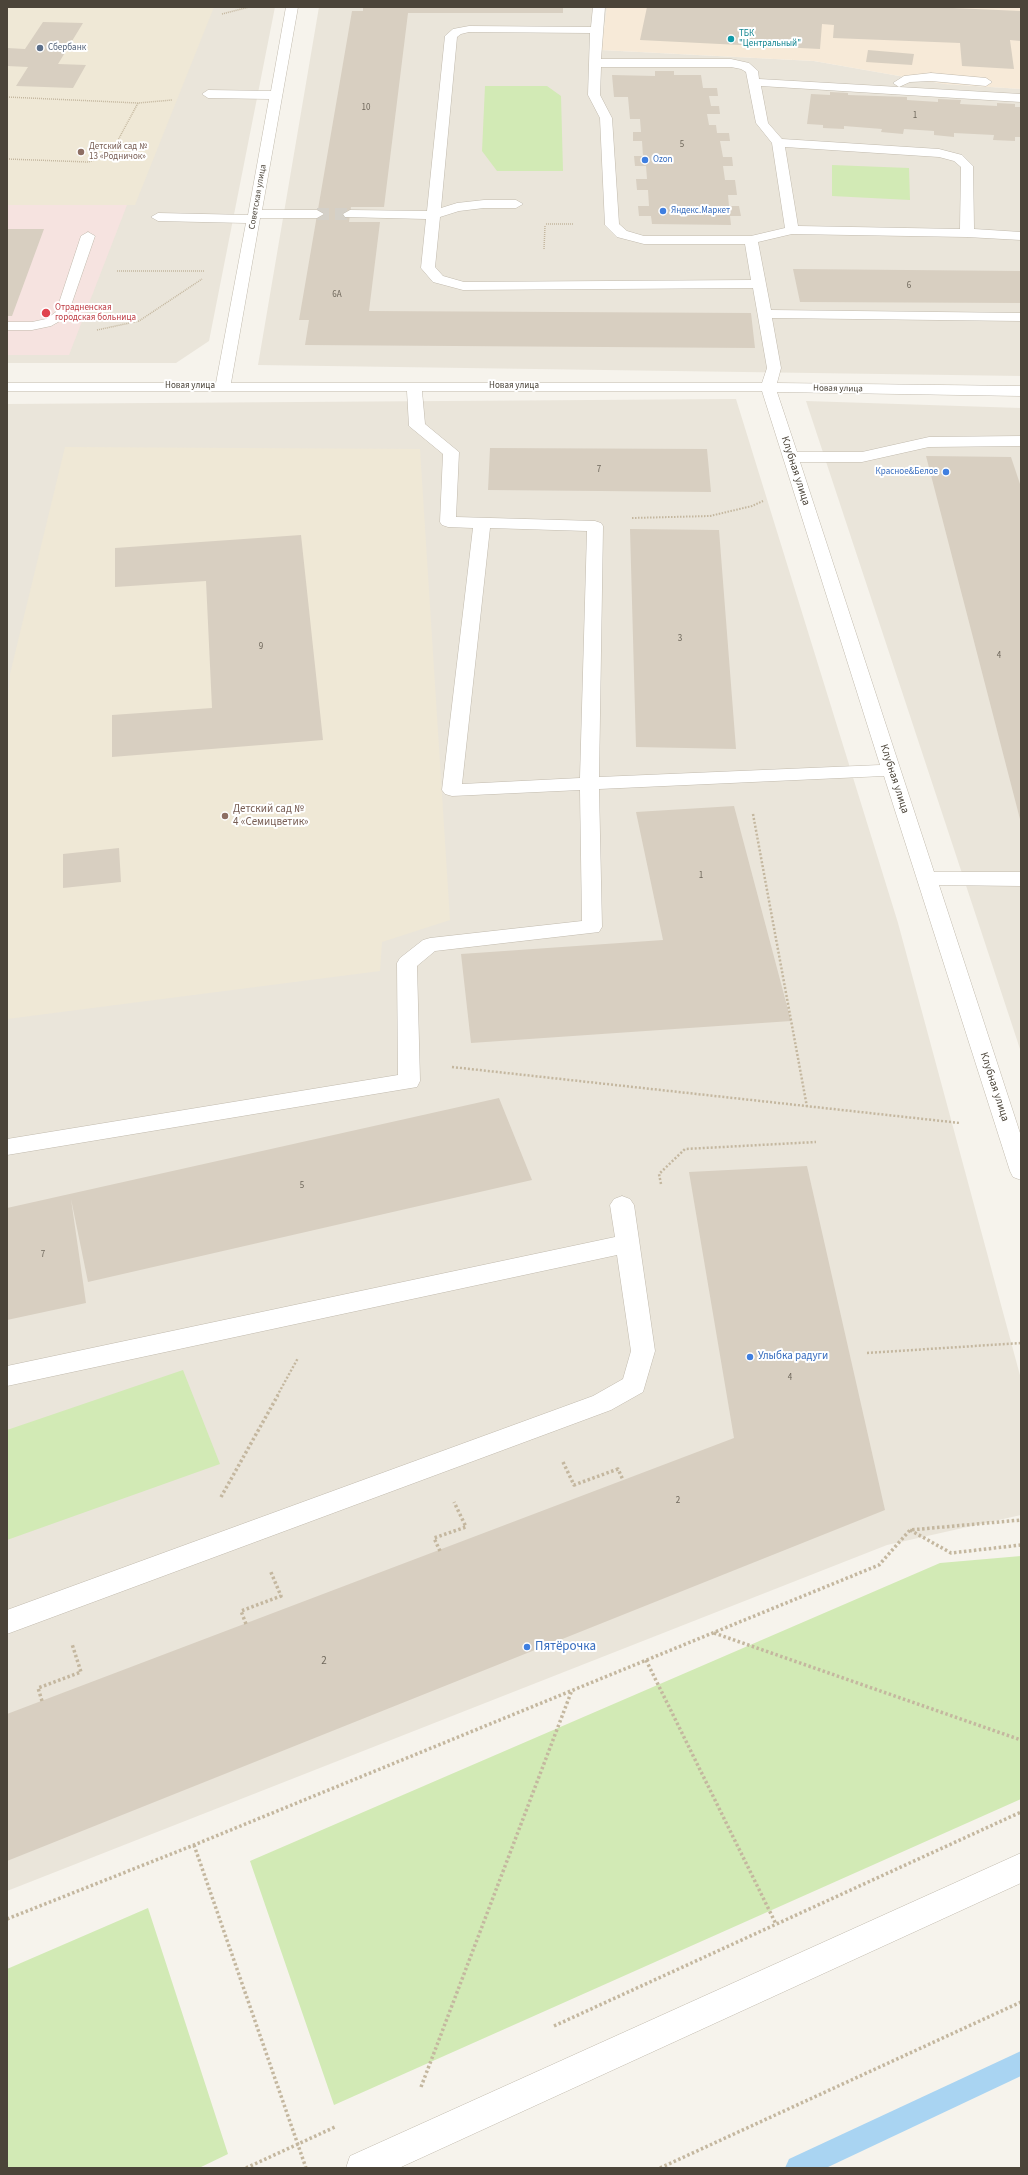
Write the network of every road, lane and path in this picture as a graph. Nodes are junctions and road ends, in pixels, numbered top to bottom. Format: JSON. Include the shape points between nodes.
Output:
{"nodes":[{"id":1,"x":249,"y":7,"type":"edge"},
{"id":2,"x":292,"y":7,"type":"edge"},
{"id":3,"x":599,"y":7,"type":"edge"},
{"id":4,"x":222,"y":14,"type":"dead end"},
{"id":5,"x":596,"y":30,"type":"junction"},
{"id":6,"x":594,"y":63,"type":"junction"},
{"id":7,"x":755,"y":82,"type":"junction"},
{"id":8,"x":996,"y":84,"type":"dead end"},
{"id":9,"x":883,"y":90,"type":"junction"},
{"id":10,"x":208,"y":94,"type":"joint"},
{"id":11,"x":276,"y":95,"type":"junction"},
{"id":12,"x":7,"y":98,"type":"edge"},
{"id":13,"x":1021,"y":98,"type":"edge"},
{"id":14,"x":138,"y":102,"type":"junction"},
{"id":15,"x":778,"y":143,"type":"junction"},
{"id":16,"x":7,"y":159,"type":"edge"},
{"id":17,"x":516,"y":204,"type":"joint"},
{"id":18,"x":317,"y":214,"type":"tunnel mouth"},
{"id":19,"x":350,"y":214,"type":"tunnel mouth"},
{"id":20,"x":434,"y":215,"type":"junction"},
{"id":21,"x":254,"y":216,"type":"junction"},
{"id":22,"x":158,"y":217,"type":"dead end"},
{"id":23,"x":612,"y":225,"type":"junction"},
{"id":24,"x":792,"y":230,"type":"junction"},
{"id":25,"x":967,"y":233,"type":"junction"},
{"id":26,"x":88,"y":236,"type":"dead end"},
{"id":27,"x":1021,"y":236,"type":"edge"},
{"id":28,"x":751,"y":240,"type":"junction"},
{"id":29,"x":76,"y":270,"type":"junction"},
{"id":30,"x":206,"y":271,"type":"dead end"},
{"id":31,"x":207,"y":275,"type":"dead end"},
{"id":32,"x":760,"y":284,"type":"junction"},
{"id":33,"x":765,"y":314,"type":"junction"},
{"id":34,"x":1021,"y":317,"type":"edge"},
{"id":35,"x":7,"y":326,"type":"edge"},
{"id":36,"x":92,"y":330,"type":"dead end"},
{"id":37,"x":222,"y":386,"type":"junction"},
{"id":38,"x":414,"y":386,"type":"junction"},
{"id":39,"x":7,"y":387,"type":"edge"},
{"id":40,"x":768,"y":387,"type":"junction"},
{"id":41,"x":1021,"y":391,"type":"edge"},
{"id":42,"x":1021,"y":441,"type":"edge"},
{"id":43,"x":790,"y":457,"type":"junction"},
{"id":44,"x":799,"y":484,"type":"junction"},
{"id":45,"x":482,"y":523,"type":"junction"},
{"id":46,"x":595,"y":526,"type":"junction"},
{"id":47,"x":891,"y":770,"type":"junction"},
{"id":48,"x":745,"y":775,"type":"junction"},
{"id":49,"x":590,"y":783,"type":"junction"},
{"id":50,"x":926,"y":878,"type":"junction"},
{"id":51,"x":1021,"y":879,"type":"edge"},
{"id":52,"x":409,"y":1062,"type":"junction"},
{"id":53,"x":807,"y":1107,"type":"junction"},
{"id":54,"x":963,"y":1123,"type":"dead end"},
{"id":55,"x":816,"y":1142,"type":"dead end"},
{"id":56,"x":7,"y":1147,"type":"edge"},
{"id":57,"x":1021,"y":1171,"type":"edge"},
{"id":58,"x":661,"y":1188,"type":"dead end"},
{"id":59,"x":622,"y":1205,"type":"dead end"},
{"id":60,"x":627,"y":1244,"type":"junction"},
{"id":61,"x":325,"y":1308,"type":"junction"},
{"id":62,"x":1021,"y":1343,"type":"edge"},
{"id":63,"x":867,"y":1354,"type":"dead end"},
{"id":64,"x":7,"y":1376,"type":"edge"},
{"id":65,"x":623,"y":1480,"type":"dead end"},
{"id":66,"x":574,"y":1485,"type":"dead end"},
{"id":67,"x":1021,"y":1520,"type":"edge"},
{"id":68,"x":466,"y":1527,"type":"dead end"},
{"id":69,"x":910,"y":1530,"type":"junction"},
{"id":70,"x":1021,"y":1545,"type":"edge"},
{"id":71,"x":440,"y":1551,"type":"dead end"},
{"id":72,"x":188,"y":1555,"type":"junction"},
{"id":73,"x":281,"y":1596,"type":"dead end"},
{"id":74,"x":7,"y":1622,"type":"edge"},
{"id":75,"x":246,"y":1624,"type":"dead end"},
{"id":76,"x":713,"y":1633,"type":"junction"},
{"id":77,"x":646,"y":1660,"type":"junction"},
{"id":78,"x":81,"y":1672,"type":"dead end"},
{"id":79,"x":572,"y":1690,"type":"junction"},
{"id":80,"x":42,"y":1701,"type":"dead end"},
{"id":81,"x":1021,"y":1740,"type":"edge"},
{"id":82,"x":1021,"y":1812,"type":"edge"},
{"id":83,"x":194,"y":1845,"type":"junction"},
{"id":84,"x":1021,"y":1868,"type":"edge"},
{"id":85,"x":7,"y":1919,"type":"edge"},
{"id":86,"x":776,"y":1924,"type":"junction"},
{"id":87,"x":1021,"y":2002,"type":"edge"},
{"id":88,"x":552,"y":2027,"type":"dead end"},
{"id":89,"x":428,"y":2083,"type":"dead end"},
{"id":90,"x":421,"y":2087,"type":"junction"},
{"id":91,"x":414,"y":2090,"type":"dead end"},
{"id":92,"x":338,"y":2125,"type":"dead end"},
{"id":93,"x":297,"y":2144,"type":"junction"},
{"id":94,"x":246,"y":2168,"type":"edge"},
{"id":95,"x":306,"y":2168,"type":"edge"},
{"id":96,"x":362,"y":2168,"type":"edge"},
{"id":97,"x":660,"y":2168,"type":"edge"}],
"edges":[{"from":1,"to":4,"type":"path"},
{"from":2,"to":11,"type":"street","name":"Советская улица"},
{"from":3,"to":5,"type":"street"},
{"from":5,"to":6,"type":"street"},
{"from":5,"to":20,"type":"street","via":[[469,29],[457,31],[451,36]]},
{"from":6,"to":7,"type":"street","via":[[731,63],[745,66],[752,71]]},
{"from":6,"to":23,"type":"street","via":[[594,95],[606,118]]},
{"from":7,"to":9,"type":"street"},
{"from":7,"to":15,"type":"street","via":[[762,123]]},
{"from":8,"to":9,"type":"street","via":[[931,77],[908,79]]},
{"from":9,"to":13,"type":"street"},
{"from":10,"to":11,"type":"street"},
{"from":10,"to":14,"type":"path","via":[[177,100]]},
{"from":11,"to":21,"type":"street","name":"Советская улица"},
{"from":12,"to":14,"type":"path"},
{"from":14,"to":16,"type":"path","via":[[110,155],[88,162]]},
{"from":15,"to":24,"type":"street"},
{"from":15,"to":25,"type":"street","via":[[939,153],[958,158],[967,166]]},
{"from":17,"to":20,"type":"street","via":[[457,207]]},
{"from":17,"to":23,"type":"path","via":[[515,219],[524,223]]},
{"from":18,"to":21,"type":"street"},
{"from":19,"to":20,"type":"street"},
{"from":20,"to":32,"type":"street","via":[[428,268],[438,279],[462,286]]},
{"from":21,"to":22,"type":"street"},
{"from":21,"to":37,"type":"street","name":"Советская улица"},
{"from":23,"to":28,"type":"street","via":[[622,234],[644,240]]},
{"from":24,"to":25,"type":"street"},
{"from":24,"to":28,"type":"street"},
{"from":25,"to":27,"type":"street"},
{"from":26,"to":29,"type":"street"},
{"from":28,"to":32,"type":"street"},
{"from":29,"to":30,"type":"path"},
{"from":29,"to":35,"type":"street","via":[[62,314],[51,322],[32,326]]},
{"from":31,"to":36,"type":"path","via":[[139,321]]},
{"from":32,"to":33,"type":"street"},
{"from":33,"to":34,"type":"street"},
{"from":33,"to":40,"type":"street","via":[[774,368]]},
{"from":37,"to":38,"type":"street","name":"Новая улица"},
{"from":37,"to":39,"type":"street","name":"Новая улица"},
{"from":38,"to":40,"type":"street","name":"Новая улица"},
{"from":38,"to":45,"type":"street","via":[[417,426],[451,452],[448,522]]},
{"from":40,"to":41,"type":"street","name":"Новая улица"},
{"from":40,"to":43,"type":"street","name":"Клубная улица"},
{"from":42,"to":43,"type":"street","via":[[929,442],[862,457]]},
{"from":43,"to":44,"type":"street","name":"Клубная улица"},
{"from":44,"to":46,"type":"path","via":[[752,506],[710,516],[620,518]]},
{"from":44,"to":47,"type":"street","name":"Клубная улица"},
{"from":45,"to":46,"type":"street"},
{"from":45,"to":49,"type":"street","via":[[452,790]]},
{"from":46,"to":49,"type":"street"},
{"from":47,"to":48,"type":"street"},
{"from":47,"to":50,"type":"street","name":"Клубная улица"},
{"from":48,"to":49,"type":"street"},
{"from":48,"to":53,"type":"path"},
{"from":49,"to":52,"type":"street","via":[[592,927],[430,945],[407,963]]},
{"from":50,"to":51,"type":"street"},
{"from":50,"to":57,"type":"street","name":"Клубная улица"},
{"from":52,"to":53,"type":"path"},
{"from":52,"to":56,"type":"street","via":[[409,1081]]},
{"from":53,"to":54,"type":"path"},
{"from":55,"to":58,"type":"path","via":[[685,1149],[659,1174]]},
{"from":59,"to":60,"type":"street"},
{"from":60,"to":61,"type":"street"},
{"from":60,"to":72,"type":"street","via":[[643,1351],[634,1384],[602,1403]]},
{"from":61,"to":64,"type":"street"},
{"from":61,"to":72,"type":"path"},
{"from":62,"to":63,"type":"path"},
{"from":65,"to":66,"type":"path","via":[[618,1469]]},
{"from":67,"to":69,"type":"path"},
{"from":68,"to":71,"type":"path","via":[[434,1538]]},
{"from":69,"to":70,"type":"path","via":[[951,1554]]},
{"from":69,"to":76,"type":"path","via":[[879,1565]]},
{"from":72,"to":74,"type":"street"},
{"from":73,"to":75,"type":"path","via":[[241,1611]]},
{"from":76,"to":77,"type":"path"},
{"from":76,"to":81,"type":"path"},
{"from":77,"to":79,"type":"path"},
{"from":77,"to":86,"type":"path"},
{"from":78,"to":80,"type":"path","via":[[38,1688]]},
{"from":79,"to":83,"type":"path"},
{"from":79,"to":90,"type":"path"},
{"from":82,"to":86,"type":"path"},
{"from":83,"to":85,"type":"path"},
{"from":83,"to":93,"type":"path"},
{"from":84,"to":96,"type":"street"},
{"from":86,"to":88,"type":"path"},
{"from":87,"to":97,"type":"path"},
{"from":89,"to":90,"type":"path"},
{"from":90,"to":91,"type":"path"},
{"from":92,"to":93,"type":"path"},
{"from":93,"to":94,"type":"path"},
{"from":93,"to":95,"type":"path"}]}
